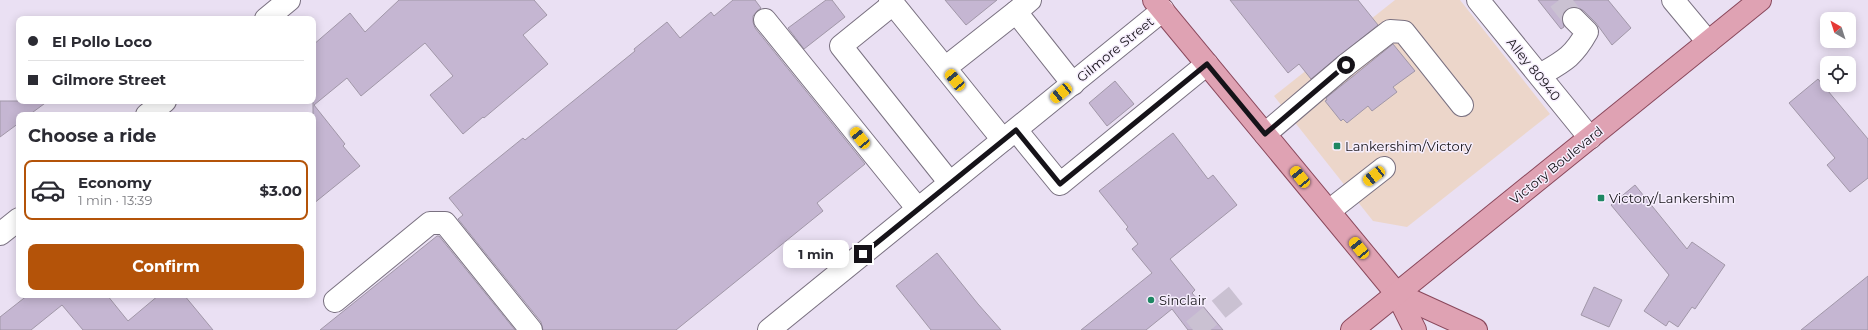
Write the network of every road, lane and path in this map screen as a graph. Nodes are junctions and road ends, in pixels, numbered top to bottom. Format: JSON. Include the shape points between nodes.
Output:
{"nodes":[{"id":1,"x":289,"y":0,"type":"edge"},
{"id":2,"x":1478,"y":0,"type":"edge"},
{"id":3,"x":1673,"y":0,"type":"edge"},
{"id":4,"x":1760,"y":0,"type":"edge"},
{"id":5,"x":892,"y":2,"type":"edge"},
{"id":6,"x":1159,"y":5,"type":"edge"},
{"id":7,"x":1023,"y":6,"type":"edge"},
{"id":8,"x":270,"y":16,"type":"edge"},
{"id":9,"x":1574,"y":18,"type":"tunnel mouth"},
{"id":10,"x":765,"y":20,"type":"dead end"},
{"id":11,"x":1708,"y":42,"type":"junction"},
{"id":12,"x":1207,"y":64,"type":"junction"},
{"id":13,"x":945,"y":68,"type":"junction"},
{"id":14,"x":1540,"y":75,"type":"junction"},
{"id":15,"x":1073,"y":84,"type":"junction"},
{"id":16,"x":161,"y":104,"type":"edge"},
{"id":17,"x":1462,"y":105,"type":"dead end"},
{"id":18,"x":151,"y":112,"type":"edge"},
{"id":19,"x":1265,"y":134,"type":"junction"},
{"id":20,"x":1009,"y":135,"type":"junction"},
{"id":21,"x":1590,"y":138,"type":"junction"},
{"id":22,"x":1384,"y":168,"type":"dead end"},
{"id":23,"x":950,"y":183,"type":"junction"},
{"id":24,"x":918,"y":209,"type":"junction"},
{"id":25,"x":1329,"y":211,"type":"junction"},
{"id":26,"x":16,"y":221,"type":"edge"},
{"id":27,"x":0,"y":234,"type":"edge"},
{"id":28,"x":1397,"y":294,"type":"junction"},
{"id":29,"x":335,"y":301,"type":"dead end"},
{"id":30,"x":531,"y":330,"type":"edge"},
{"id":31,"x":768,"y":330,"type":"edge"},
{"id":32,"x":1352,"y":330,"type":"edge"},
{"id":33,"x":1415,"y":330,"type":"edge"},
{"id":34,"x":1476,"y":330,"type":"edge"}],
"edges":[{"from":1,"to":8,"type":"street"},
{"from":2,"to":14,"type":"street","name":"Alley 80940"},
{"from":3,"to":11,"type":"street"},
{"from":4,"to":11,"type":"main road","name":"Victory Boulevard"},
{"from":5,"to":13,"type":"street"},
{"from":5,"to":23,"type":"street","via":[[841,46]]},
{"from":6,"to":12,"type":"main road"},
{"from":6,"to":15,"type":"street","name":"Gilmore Street"},
{"from":7,"to":13,"type":"street"},
{"from":7,"to":15,"type":"street"},
{"from":9,"to":14,"type":"street","via":[[1587,32],[1577,50]]},
{"from":10,"to":24,"type":"street"},
{"from":11,"to":21,"type":"main road","name":"Victory Boulevard"},
{"from":12,"to":19,"type":"main road"},
{"from":12,"to":20,"type":"street","via":[[1060,184]]},
{"from":13,"to":20,"type":"street"},
{"from":14,"to":21,"type":"street","name":"Alley 80940"},
{"from":15,"to":20,"type":"street","name":"Gilmore Street"},
{"from":16,"to":18,"type":"street"},
{"from":17,"to":19,"type":"street","via":[[1404,32],[1390,31]]},
{"from":19,"to":25,"type":"main road"},
{"from":20,"to":23,"type":"street","name":"Gilmore Street"},
{"from":21,"to":28,"type":"main road","name":"Victory Boulevard"},
{"from":22,"to":25,"type":"street"},
{"from":23,"to":24,"type":"street","name":"Gilmore Street"},
{"from":24,"to":31,"type":"street","name":"Gilmore Street"},
{"from":25,"to":28,"type":"main road"},
{"from":26,"to":27,"type":"street"},
{"from":28,"to":32,"type":"main road","name":"Victory Boulevard"},
{"from":28,"to":33,"type":"main road"},
{"from":28,"to":34,"type":"main road"},
{"from":29,"to":30,"type":"street","via":[[430,223],[444,223]]}]}
